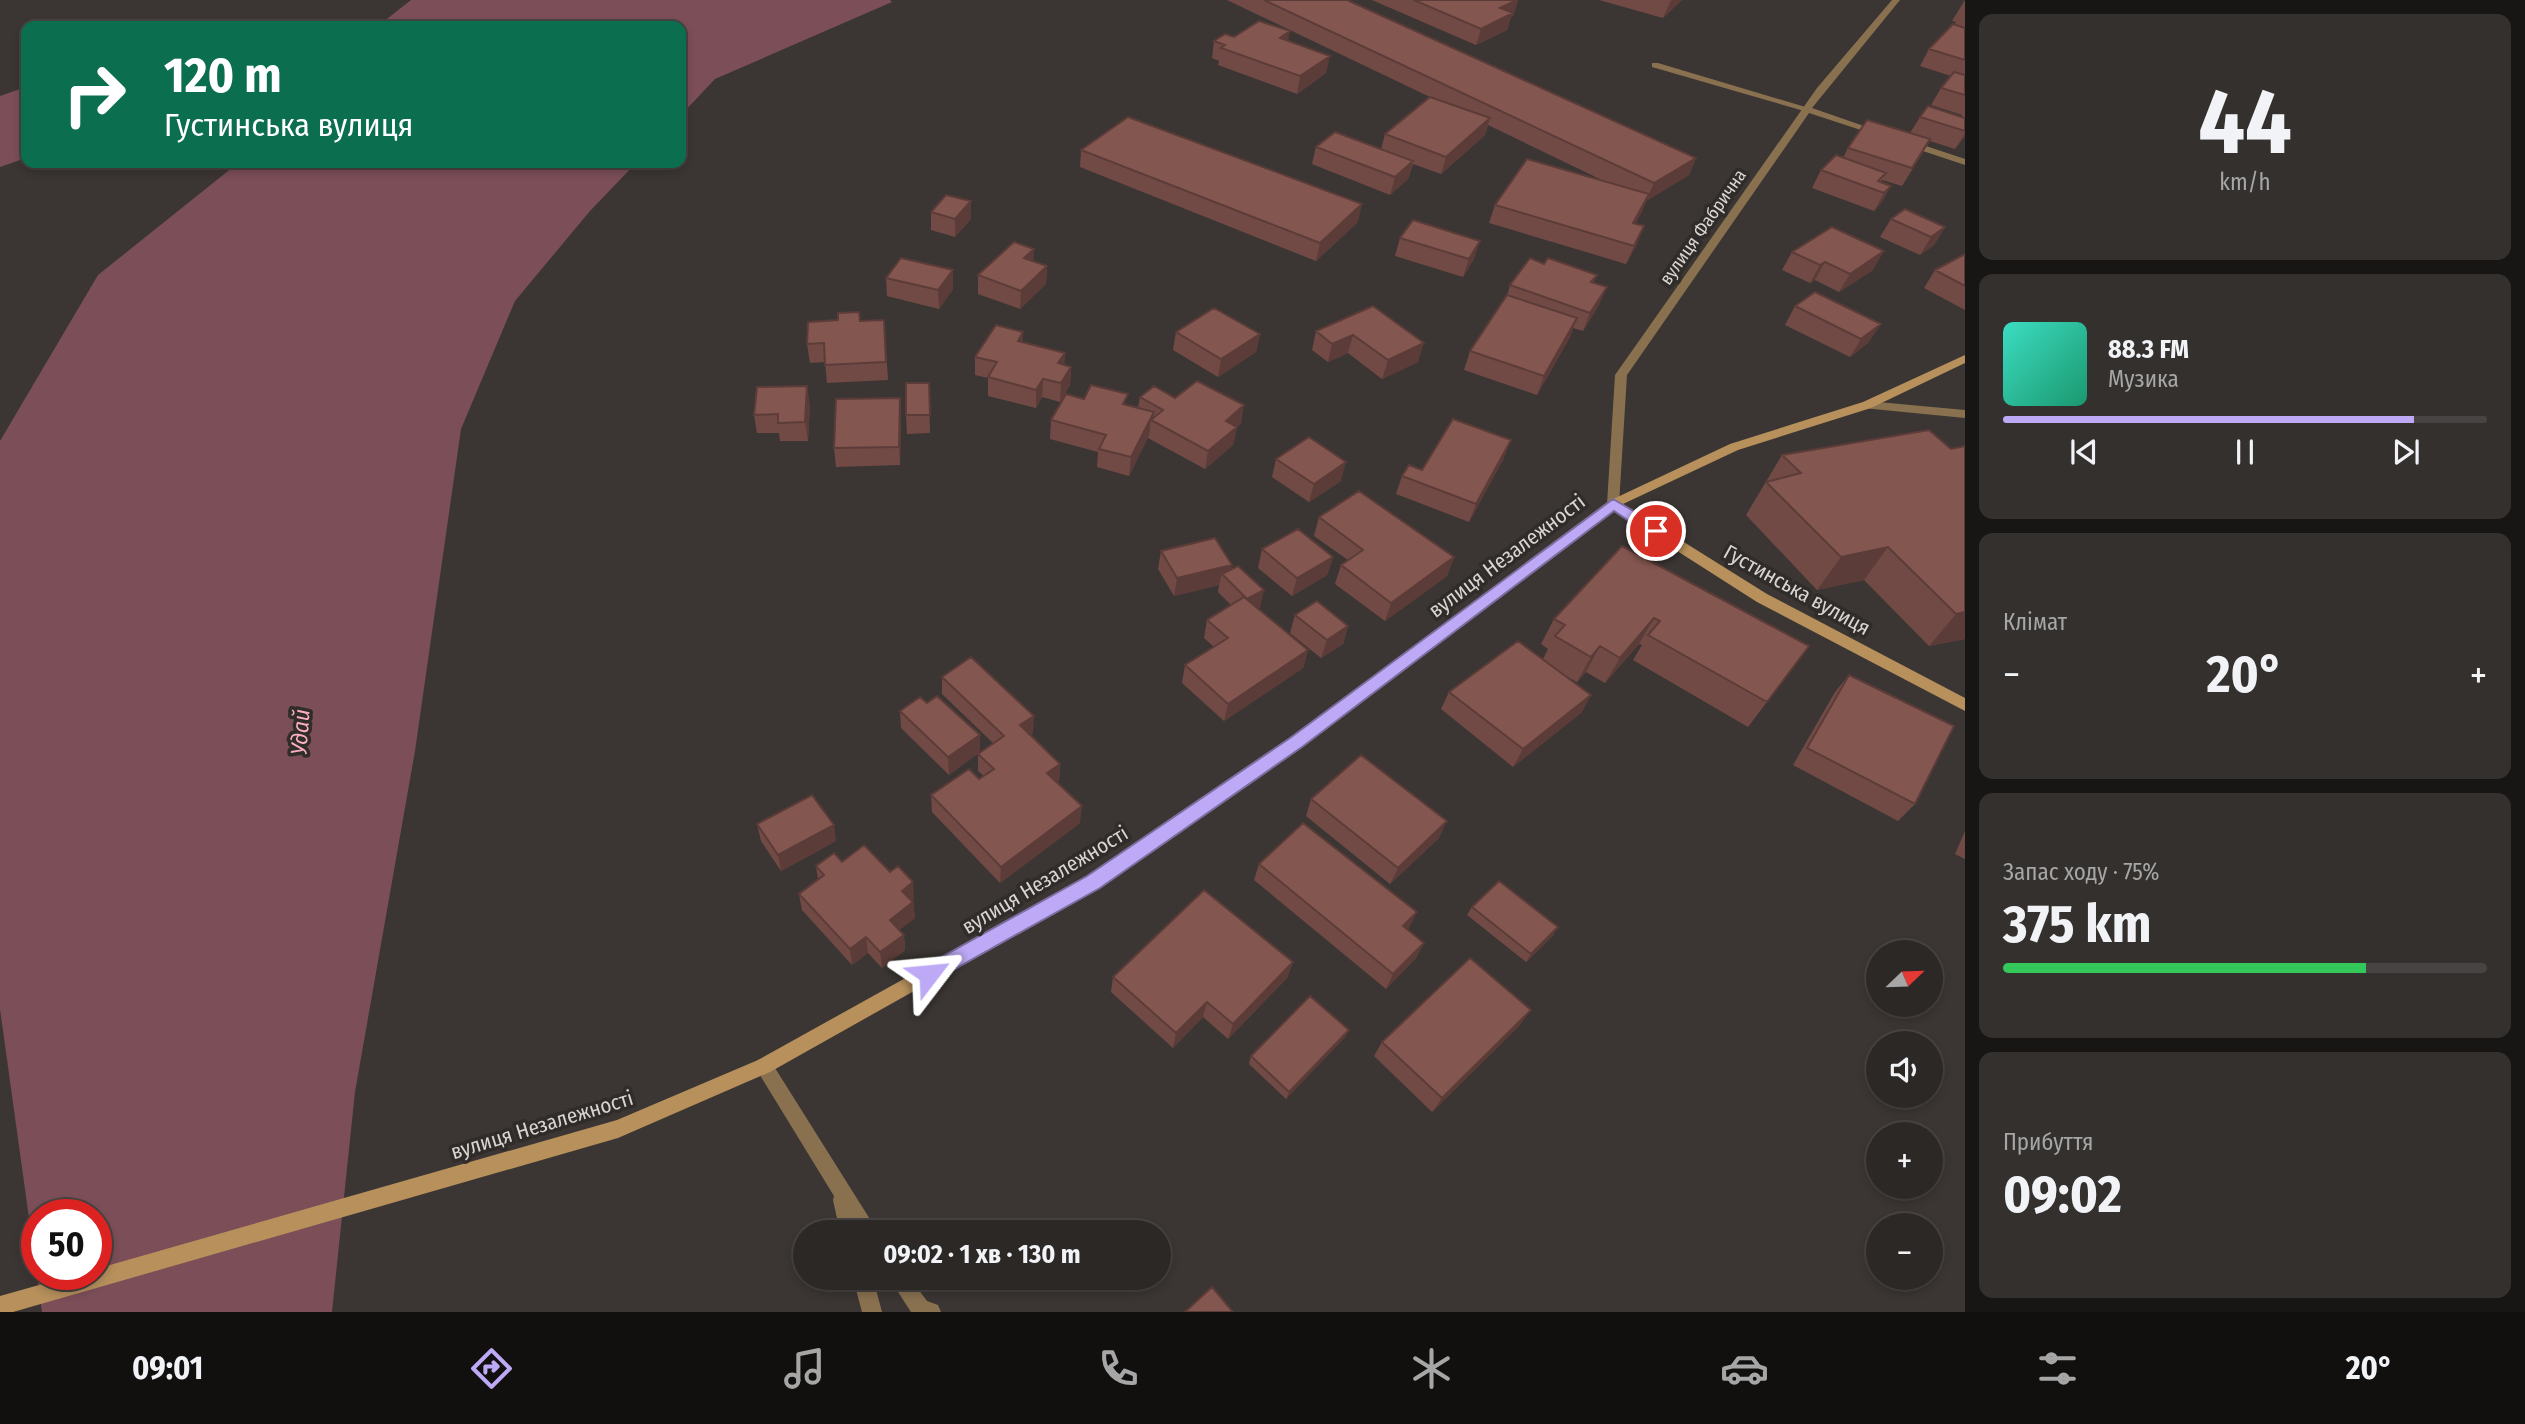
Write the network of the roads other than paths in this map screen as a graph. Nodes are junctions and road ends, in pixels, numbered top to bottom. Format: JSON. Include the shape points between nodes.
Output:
{"nodes":[{"id":1,"x":1896,"y":0,"type":"edge"},
{"id":2,"x":1655,"y":65,"type":"dead end"},
{"id":3,"x":1807,"y":109,"type":"junction"},
{"id":4,"x":1886,"y":135,"type":"edge"},
{"id":5,"x":1899,"y":140,"type":"edge"},
{"id":6,"x":1965,"y":162,"type":"edge"},
{"id":7,"x":1965,"y":359,"type":"edge"},
{"id":8,"x":1867,"y":405,"type":"junction"},
{"id":9,"x":1965,"y":414,"type":"edge"},
{"id":10,"x":1613,"y":504,"type":"junction"},
{"id":11,"x":1965,"y":705,"type":"edge"},
{"id":12,"x":764,"y":1066,"type":"junction"},
{"id":13,"x":838,"y":1187,"type":"junction"},
{"id":14,"x":847,"y":1220,"type":"edge"},
{"id":15,"x":860,"y":1220,"type":"edge"},
{"id":16,"x":866,"y":1290,"type":"edge"},
{"id":17,"x":907,"y":1290,"type":"edge"},
{"id":18,"x":0,"y":1306,"type":"edge"},
{"id":19,"x":872,"y":1312,"type":"edge"},
{"id":20,"x":931,"y":1312,"type":"edge"}],
"edges":[{"from":1,"to":3,"type":"street","name":"вулиця Фабрична"},
{"from":2,"to":3,"type":"street"},
{"from":3,"to":4,"type":"street"},
{"from":3,"to":10,"type":"street","name":"вулиця Фабрична","via":[[1621,375]]},
{"from":5,"to":6,"type":"street"},
{"from":7,"to":8,"type":"main road"},
{"from":8,"to":9,"type":"street","name":"вулиця Незалежності"},
{"from":8,"to":10,"type":"main road","name":"вулиця Незалежності","via":[[1734,447]]},
{"from":10,"to":11,"type":"main road","name":"Густинська вулиця","via":[[1762,598]]},
{"from":10,"to":12,"type":"main road","name":"вулиця Незалежності","via":[[1296,743],[1093,882]]},
{"from":12,"to":13,"type":"street"},
{"from":12,"to":18,"type":"main road","name":"вулиця Незалежності","via":[[618,1129]]},
{"from":13,"to":14,"type":"street"},
{"from":13,"to":15,"type":"street"},
{"from":16,"to":19,"type":"street"},
{"from":17,"to":20,"type":"street","via":[[921,1310]]}]}
